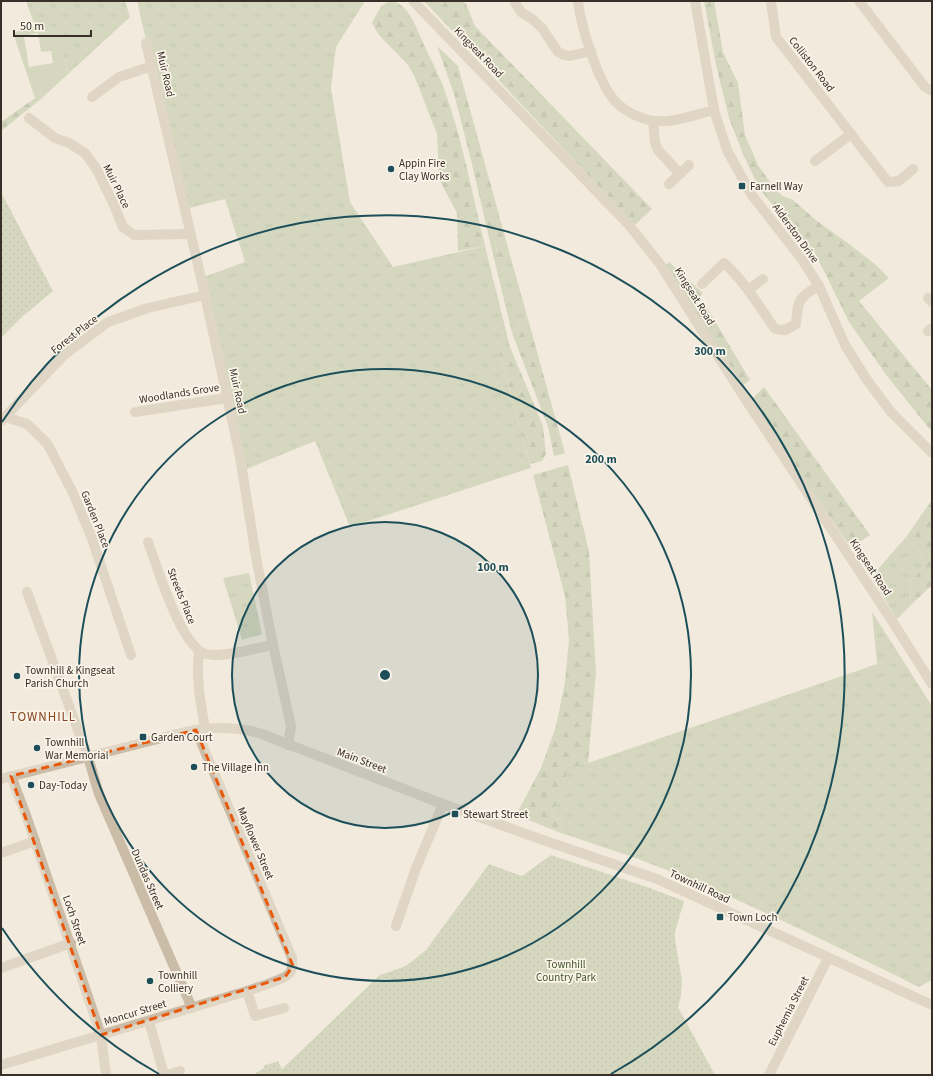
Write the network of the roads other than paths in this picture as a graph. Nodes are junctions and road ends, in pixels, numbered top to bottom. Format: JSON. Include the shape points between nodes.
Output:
{"nodes":[{"id":1,"x":413,"y":1,"type":"edge"},
{"id":2,"x":514,"y":1,"type":"edge"},
{"id":3,"x":578,"y":1,"type":"edge"},
{"id":4,"x":695,"y":1,"type":"edge"},
{"id":5,"x":771,"y":1,"type":"edge"},
{"id":6,"x":859,"y":1,"type":"edge"},
{"id":7,"x":146,"y":43,"type":"dead end"},
{"id":8,"x":591,"y":51,"type":"junction"},
{"id":9,"x":152,"y":66,"type":"junction"},
{"id":10,"x":932,"y":91,"type":"edge"},
{"id":11,"x":92,"y":97,"type":"dead end"},
{"id":12,"x":714,"y":110,"type":"junction"},
{"id":13,"x":29,"y":118,"type":"dead end"},
{"id":14,"x":653,"y":121,"type":"junction"},
{"id":15,"x":850,"y":134,"type":"junction"},
{"id":16,"x":815,"y":161,"type":"dead end"},
{"id":17,"x":689,"y":165,"type":"dead end"},
{"id":18,"x":913,"y":169,"type":"dead end"},
{"id":19,"x":680,"y":174,"type":"junction"},
{"id":20,"x":669,"y":184,"type":"dead end"},
{"id":21,"x":191,"y":234,"type":"junction"},
{"id":22,"x":763,"y":279,"type":"dead end"},
{"id":23,"x":702,"y":284,"type":"dead end"},
{"id":24,"x":819,"y":286,"type":"junction"},
{"id":25,"x":748,"y":290,"type":"junction"},
{"id":26,"x":205,"y":295,"type":"junction"},
{"id":27,"x":227,"y":398,"type":"junction"},
{"id":28,"x":134,"y":412,"type":"dead end"},
{"id":29,"x":3,"y":419,"type":"edge"},
{"id":30,"x":932,"y":453,"type":"edge"},
{"id":31,"x":148,"y":542,"type":"dead end"},
{"id":32,"x":27,"y":592,"type":"dead end"},
{"id":33,"x":273,"y":645,"type":"junction"},
{"id":34,"x":199,"y":650,"type":"junction"},
{"id":35,"x":131,"y":655,"type":"dead end"},
{"id":36,"x":932,"y":684,"type":"edge"},
{"id":37,"x":200,"y":729,"type":"junction"},
{"id":38,"x":288,"y":745,"type":"junction"},
{"id":39,"x":88,"y":757,"type":"junction"},
{"id":40,"x":6,"y":777,"type":"edge"},
{"id":41,"x":443,"y":804,"type":"junction"},
{"id":42,"x":507,"y":827,"type":"joint"},
{"id":43,"x":35,"y":841,"type":"junction"},
{"id":44,"x":1,"y":853,"type":"edge"},
{"id":45,"x":396,"y":926,"type":"dead end"},
{"id":46,"x":70,"y":943,"type":"junction"},
{"id":47,"x":828,"y":958,"type":"junction"},
{"id":48,"x":293,"y":966,"type":"joint"},
{"id":49,"x":1,"y":968,"type":"edge"},
{"id":50,"x":247,"y":991,"type":"junction"},
{"id":51,"x":932,"y":1005,"type":"edge"},
{"id":52,"x":192,"y":1008,"type":"junction"},
{"id":53,"x":284,"y":1008,"type":"dead end"},
{"id":54,"x":149,"y":1021,"type":"junction"},
{"id":55,"x":101,"y":1035,"type":"junction"},
{"id":56,"x":1,"y":1065,"type":"edge"},
{"id":57,"x":180,"y":1071,"type":"dead end"},
{"id":58,"x":106,"y":1075,"type":"edge"},
{"id":59,"x":164,"y":1075,"type":"edge"},
{"id":60,"x":167,"y":1075,"type":"edge"},
{"id":61,"x":769,"y":1075,"type":"edge"}],
"edges":[{"from":1,"to":36,"type":"street","name":"Kingseat Road","via":[[629,225],[649,249]]},
{"from":2,"to":8,"type":"street","via":[[521,12],[542,28],[558,52],[570,56]]},
{"from":3,"to":8,"type":"street"},
{"from":4,"to":12,"type":"street","name":"Alderston Drive"},
{"from":5,"to":15,"type":"street","name":"Colliston Road","via":[[776,37]]},
{"from":6,"to":10,"type":"street","via":[[925,87]]},
{"from":7,"to":9,"type":"street","name":"Muir Road"},
{"from":8,"to":14,"type":"street","via":[[608,92],[618,104],[639,117]]},
{"from":9,"to":11,"type":"street","via":[[119,76]]},
{"from":9,"to":21,"type":"street","name":"Muir Road"},
{"from":12,"to":14,"type":"street","via":[[676,120]]},
{"from":12,"to":24,"type":"street","name":"Alderston Drive","via":[[727,150],[751,194],[801,258]]},
{"from":13,"to":21,"type":"street","name":"Muir Place","via":[[55,138],[85,153],[97,170],[123,227],[134,235]]},
{"from":14,"to":19,"type":"street","via":[[658,150]]},
{"from":15,"to":16,"type":"street"},
{"from":15,"to":18,"type":"street","name":"Colliston Road","via":[[888,182],[899,180]]},
{"from":17,"to":19,"type":"street"},
{"from":19,"to":20,"type":"street"},
{"from":21,"to":26,"type":"street","name":"Muir Road"},
{"from":22,"to":25,"type":"street"},
{"from":23,"to":25,"type":"street","via":[[724,263]]},
{"from":24,"to":25,"type":"street","via":[[805,293],[797,305],[796,324],[784,330],[775,329]]},
{"from":24,"to":30,"type":"street","name":"Alderston Drive","via":[[845,345],[867,380],[891,412]]},
{"from":26,"to":27,"type":"street","name":"Muir Road"},
{"from":26,"to":29,"type":"street","name":"Forest Place","via":[[148,308],[108,322],[64,355]]},
{"from":27,"to":28,"type":"street","name":"Woodlands Grove"},
{"from":27,"to":33,"type":"street","name":"Muir Road"},
{"from":29,"to":35,"type":"street","name":"Garden Place","via":[[27,424],[47,443],[69,484],[91,536]]},
{"from":31,"to":34,"type":"street","name":"Streets Place","via":[[175,614],[184,633]]},
{"from":32,"to":39,"type":"street"},
{"from":33,"to":34,"type":"street","via":[[220,655],[205,654]]},
{"from":33,"to":38,"type":"street","name":"Muir Road","via":[[291,726]]},
{"from":34,"to":37,"type":"street","via":[[197,678]]},
{"from":37,"to":38,"type":"street","name":"Main Street","via":[[243,729]]},
{"from":37,"to":39,"type":"street","name":"Main Street"},
{"from":37,"to":48,"type":"street","name":"Mayflower Street"},
{"from":38,"to":41,"type":"street","name":"Main Street"},
{"from":39,"to":40,"type":"street","name":"Main Street"},
{"from":39,"to":52,"type":"street","name":"Dundas Street","via":[[99,794]]},
{"from":40,"to":43,"type":"street","name":"Loch Street"},
{"from":41,"to":42,"type":"street","name":"Main Street"},
{"from":41,"to":45,"type":"street","via":[[416,868]]},
{"from":42,"to":47,"type":"street","name":"Townhill Road","via":[[657,879]]},
{"from":43,"to":44,"type":"street"},
{"from":43,"to":46,"type":"street","name":"Loch Street"},
{"from":46,"to":49,"type":"street"},
{"from":46,"to":55,"type":"street","name":"Loch Street"},
{"from":47,"to":51,"type":"street","name":"Townhill Road"},
{"from":47,"to":61,"type":"street","name":"Euphemia Street"},
{"from":48,"to":50,"type":"street","name":"Moncur Street","via":[[291,973],[285,977]]},
{"from":50,"to":52,"type":"street","name":"Moncur Street"},
{"from":50,"to":53,"type":"street","via":[[255,1016]]},
{"from":52,"to":54,"type":"street","name":"Moncur Street"},
{"from":54,"to":55,"type":"street","name":"Moncur Street"},
{"from":54,"to":59,"type":"street"},
{"from":55,"to":56,"type":"street","name":"Moncur Street"},
{"from":55,"to":58,"type":"street","name":"Loch Street"},
{"from":57,"to":60,"type":"street"}]}
